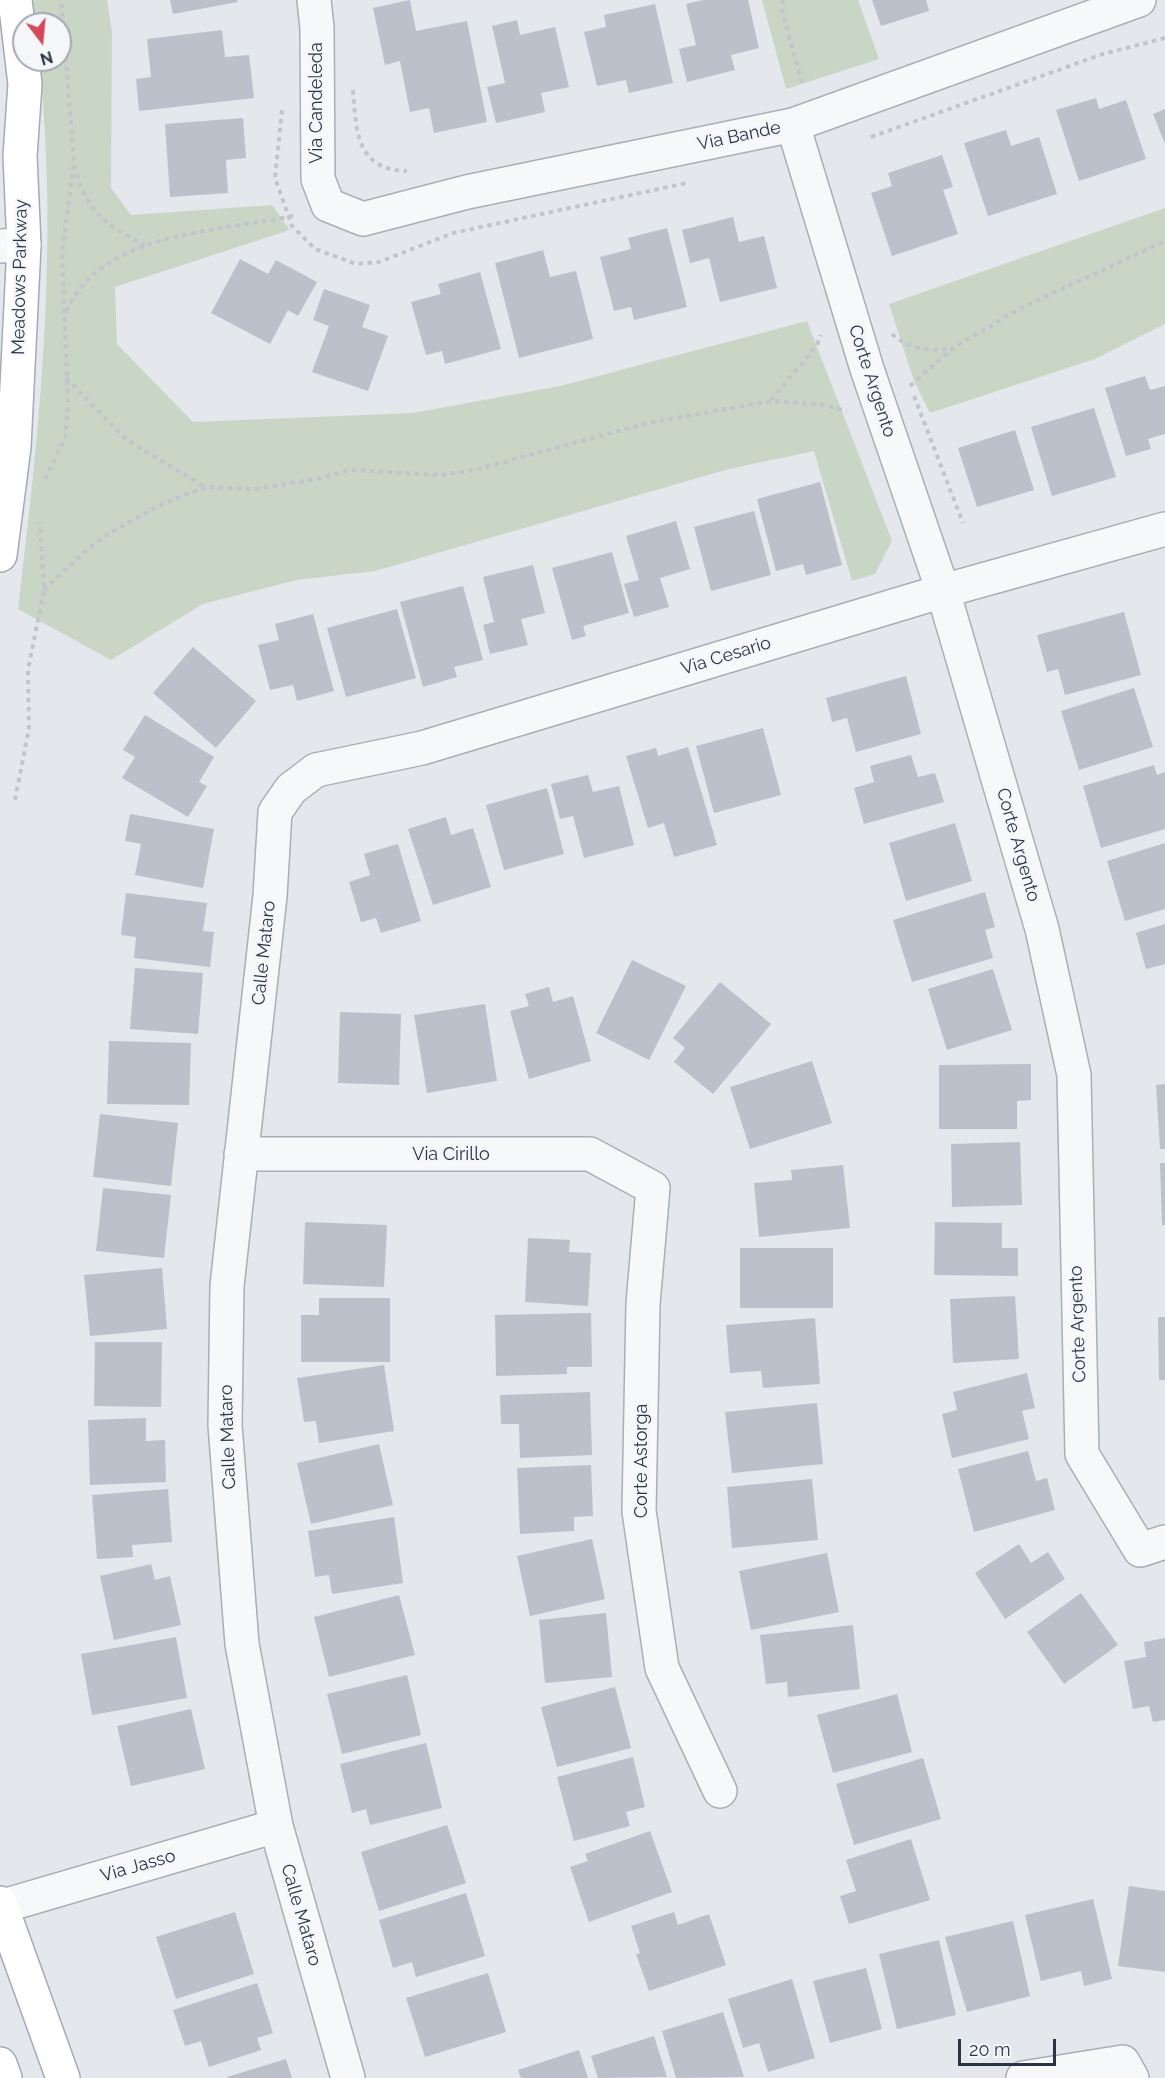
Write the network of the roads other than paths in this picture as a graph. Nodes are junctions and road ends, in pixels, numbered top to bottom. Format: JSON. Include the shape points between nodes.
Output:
{"nodes":[{"id":1,"x":15,"y":0,"type":"edge"},
{"id":2,"x":314,"y":0,"type":"edge"},
{"id":3,"x":1139,"y":0,"type":"edge"},
{"id":4,"x":793,"y":125,"type":"junction"},
{"id":5,"x":328,"y":205,"type":"joint"},
{"id":6,"x":12,"y":245,"type":"edge"},
{"id":7,"x":1165,"y":529,"type":"edge"},
{"id":8,"x":0,"y":555,"type":"edge"},
{"id":9,"x":943,"y":591,"type":"junction"},
{"id":10,"x":291,"y":789,"type":"joint"},
{"id":11,"x":241,"y":1154,"type":"junction"},
{"id":12,"x":653,"y":1188,"type":"joint"},
{"id":13,"x":1165,"y":1542,"type":"edge"},
{"id":14,"x":720,"y":1791,"type":"dead end"},
{"id":15,"x":276,"y":1826,"type":"junction"},
{"id":16,"x":0,"y":1906,"type":"edge"},
{"id":17,"x":0,"y":2064,"type":"edge"},
{"id":18,"x":1127,"y":2070,"type":"edge"},
{"id":19,"x":5,"y":2078,"type":"edge"},
{"id":20,"x":63,"y":2078,"type":"edge"},
{"id":21,"x":348,"y":2078,"type":"edge"},
{"id":22,"x":1023,"y":2078,"type":"edge"}],
"edges":[{"from":1,"to":6,"type":"main road","name":"Meadows Parkway","via":[[24,84]]},
{"from":2,"to":5,"type":"street","name":"Via Candeleda","via":[[318,179]]},
{"from":3,"to":4,"type":"street","name":"Via Bande"},
{"from":4,"to":5,"type":"street","name":"Via Bande","via":[[467,192],[363,219]]},
{"from":4,"to":9,"type":"street","name":"Corte Argento","via":[[867,369]]},
{"from":6,"to":8,"type":"main road","name":"Meadows Parkway","via":[[14,447]]},
{"from":7,"to":9,"type":"street","name":"Via Cesario"},
{"from":9,"to":10,"type":"street","name":"Via Cesario","via":[[423,748],[316,770]]},
{"from":9,"to":13,"type":"street","name":"Corte Argento","via":[[1042,928],[1074,1075],[1082,1454],[1140,1550]]},
{"from":10,"to":11,"type":"street","name":"Calle Mataro","via":[[275,812],[270,896]]},
{"from":11,"to":12,"type":"street","name":"Via Cirillo","via":[[590,1154]]},
{"from":11,"to":15,"type":"street","name":"Calle Mataro","via":[[227,1286],[225,1425],[242,1644]]},
{"from":12,"to":14,"type":"street","name":"Corte Astorga","via":[[643,1304],[639,1511],[662,1668]]},
{"from":15,"to":16,"type":"street","name":"Via Jasso"},
{"from":15,"to":21,"type":"street","name":"Calle Mataro"},
{"from":16,"to":20,"type":"main road"},
{"from":17,"to":19,"type":"main road"},
{"from":18,"to":22,"type":"street"}]}
